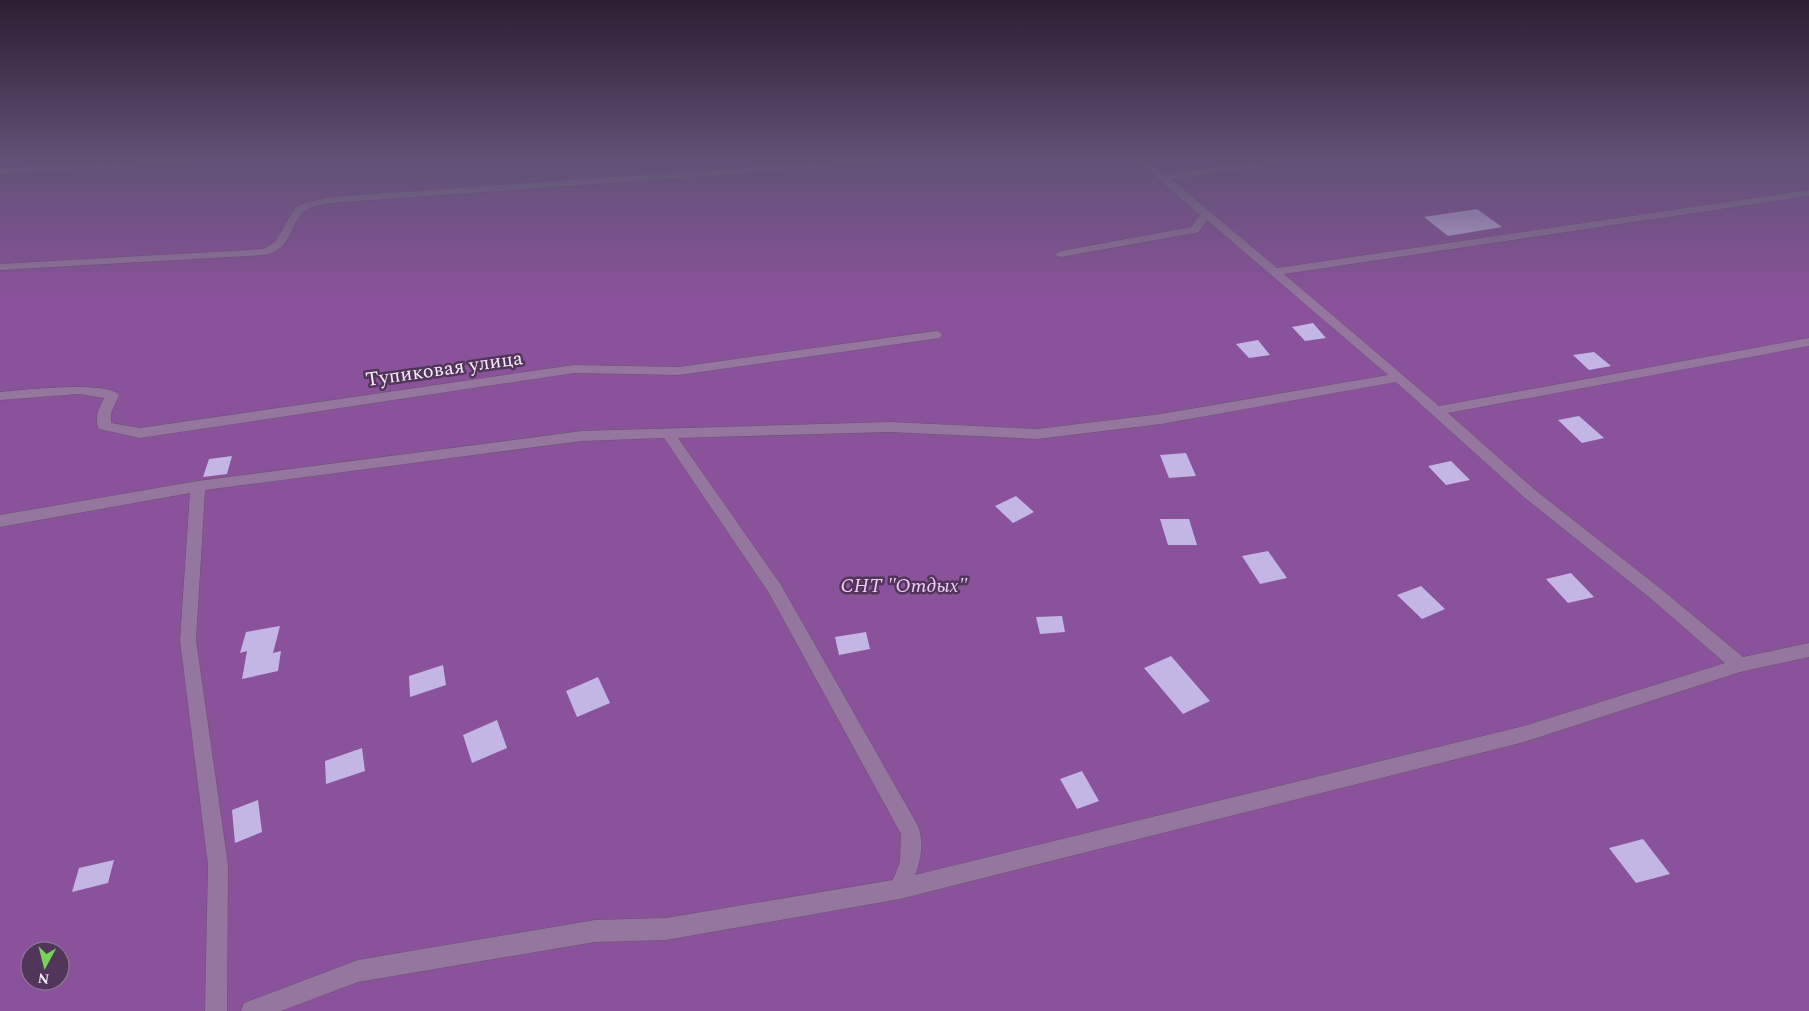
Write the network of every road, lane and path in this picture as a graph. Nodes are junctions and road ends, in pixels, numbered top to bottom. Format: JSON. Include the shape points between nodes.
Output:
{"nodes":[{"id":1,"x":305,"y":207,"type":"edge"},
{"id":2,"x":1198,"y":207,"type":"edge"},
{"id":3,"x":1713,"y":207,"type":"edge"},
{"id":4,"x":1206,"y":214,"type":"junction"},
{"id":5,"x":1061,"y":254,"type":"dead end"},
{"id":6,"x":0,"y":267,"type":"edge"},
{"id":7,"x":1274,"y":272,"type":"junction"},
{"id":8,"x":936,"y":335,"type":"dead end"},
{"id":9,"x":1809,"y":342,"type":"edge"},
{"id":10,"x":1399,"y":377,"type":"junction"},
{"id":11,"x":0,"y":396,"type":"edge"},
{"id":12,"x":1435,"y":411,"type":"junction"},
{"id":13,"x":668,"y":434,"type":"junction"},
{"id":14,"x":198,"y":486,"type":"junction"},
{"id":15,"x":0,"y":521,"type":"edge"},
{"id":16,"x":1809,"y":650,"type":"edge"},
{"id":17,"x":1740,"y":665,"type":"junction"},
{"id":18,"x":900,"y":889,"type":"junction"},
{"id":19,"x":216,"y":1011,"type":"edge"},
{"id":20,"x":252,"y":1011,"type":"edge"}],
"edges":[{"from":1,"to":6,"type":"lane","via":[[279,244],[265,252]]},
{"from":2,"to":4,"type":"lane"},
{"from":3,"to":7,"type":"lane"},
{"from":4,"to":5,"type":"lane","via":[[1195,230]]},
{"from":4,"to":7,"type":"lane"},
{"from":7,"to":10,"type":"lane"},
{"from":8,"to":11,"type":"lane","name":"Тупиковая улица","via":[[679,370],[574,369],[140,433],[104,426],[104,413],[112,395],[79,390]]},
{"from":9,"to":12,"type":"lane"},
{"from":10,"to":12,"type":"lane"},
{"from":10,"to":13,"type":"lane","via":[[1161,419],[1037,434],[890,427]]},
{"from":12,"to":17,"type":"lane","via":[[1530,494]]},
{"from":13,"to":14,"type":"lane","via":[[582,436]]},
{"from":13,"to":18,"type":"lane","via":[[775,589],[910,833],[910,862]]},
{"from":14,"to":15,"type":"lane"},
{"from":14,"to":19,"type":"lane","via":[[188,640],[218,865]]},
{"from":16,"to":17,"type":"lane"},
{"from":17,"to":18,"type":"lane","via":[[1524,734]]},
{"from":18,"to":20,"type":"lane","via":[[666,929],[595,931],[358,972]]}]}
